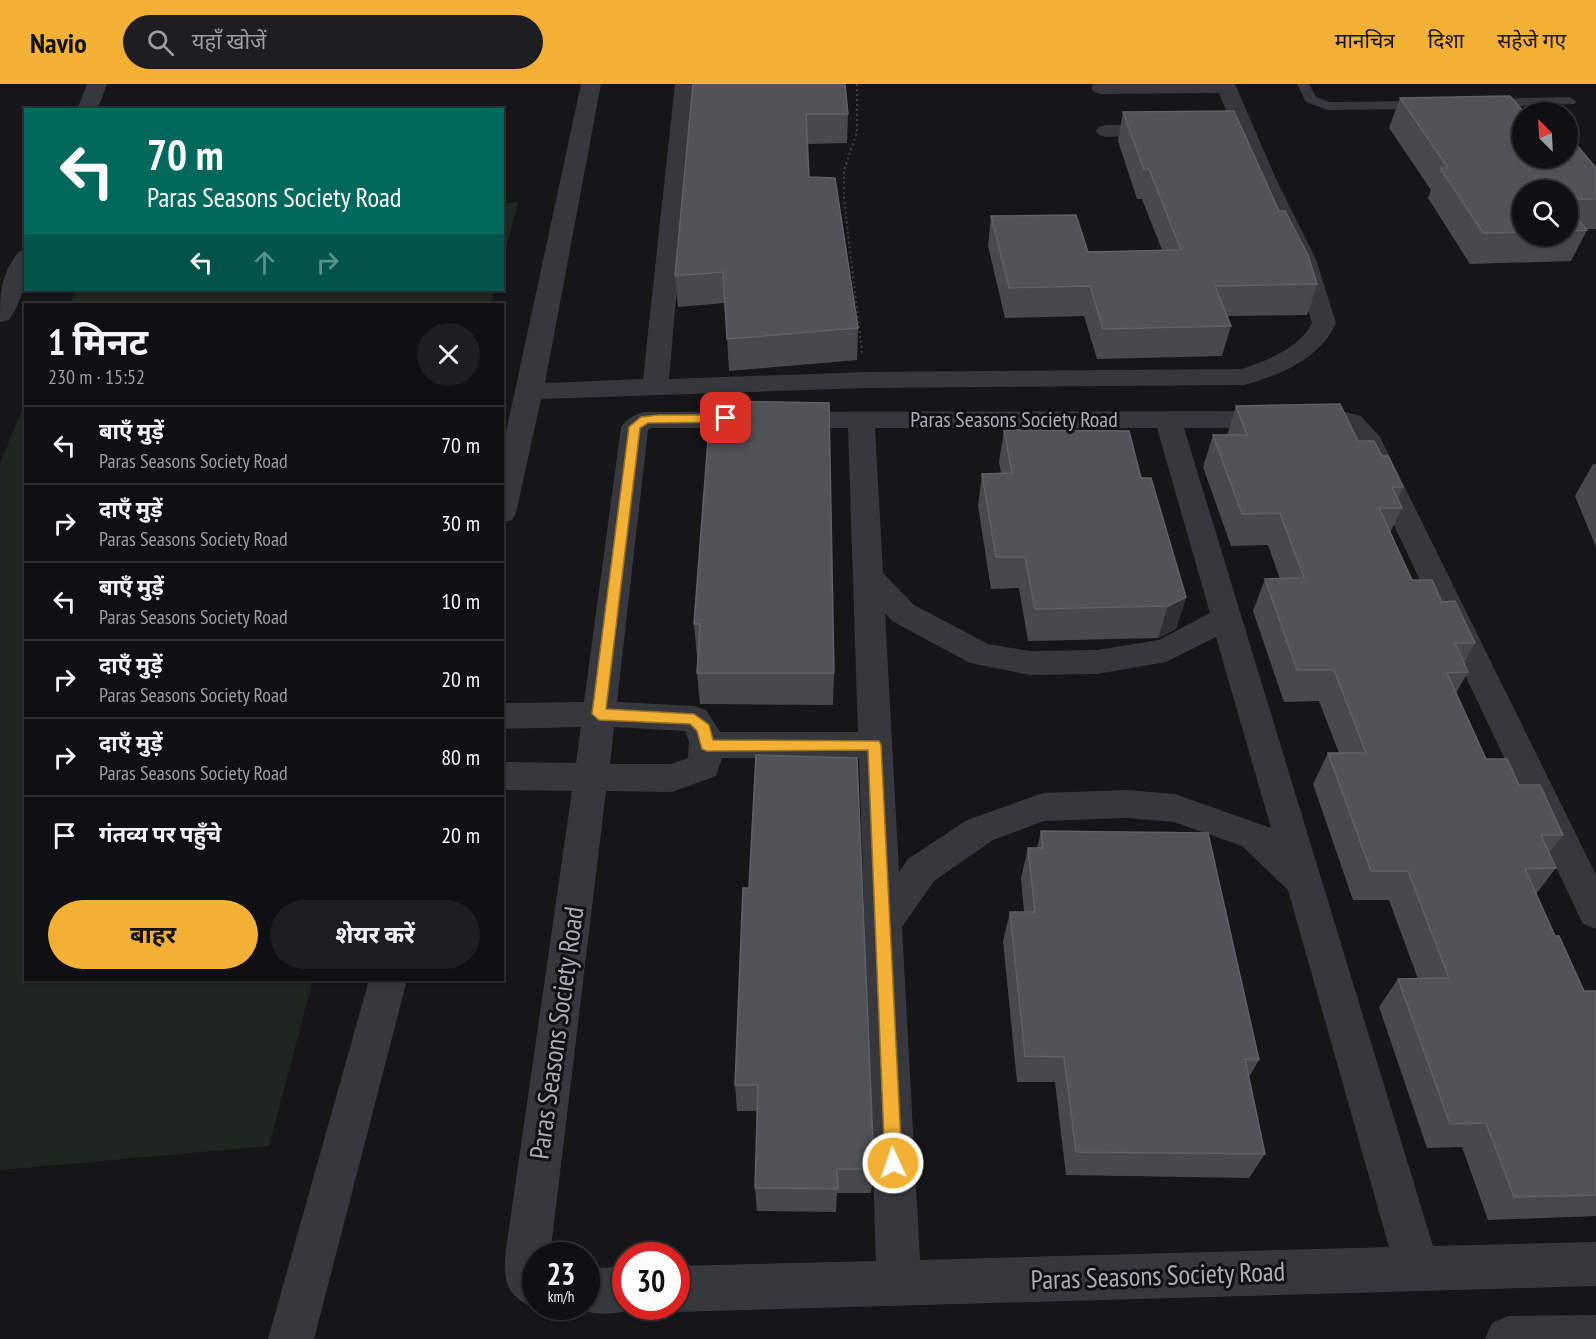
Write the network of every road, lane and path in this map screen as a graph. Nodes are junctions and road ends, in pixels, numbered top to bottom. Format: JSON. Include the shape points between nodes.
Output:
{"nodes":[{"id":1,"x":97,"y":84,"type":"edge"},
{"id":2,"x":591,"y":84,"type":"edge"},
{"id":3,"x":685,"y":84,"type":"edge"},
{"id":4,"x":857,"y":84,"type":"edge"},
{"id":5,"x":1303,"y":84,"type":"edge"},
{"id":6,"x":1225,"y":86,"type":"edge"},
{"id":7,"x":1101,"y":88,"type":"dead end"},
{"id":8,"x":1570,"y":101,"type":"dead end"},
{"id":9,"x":1478,"y":103,"type":"edge"},
{"id":10,"x":1443,"y":104,"type":"edge"},
{"id":11,"x":88,"y":108,"type":"edge"},
{"id":12,"x":1187,"y":130,"type":"edge"},
{"id":13,"x":1106,"y":131,"type":"dead end"},
{"id":14,"x":24,"y":261,"type":"edge"},
{"id":15,"x":0,"y":315,"type":"edge"},
{"id":16,"x":866,"y":380,"type":"junction"},
{"id":17,"x":656,"y":387,"type":"junction"},
{"id":18,"x":530,"y":391,"type":"junction"},
{"id":19,"x":861,"y":419,"type":"junction"},
{"id":20,"x":1168,"y":419,"type":"junction"},
{"id":21,"x":504,"y":504,"type":"edge"},
{"id":22,"x":867,"y":575,"type":"junction"},
{"id":23,"x":1227,"y":618,"type":"junction"},
{"id":24,"x":599,"y":714,"type":"junction"},
{"id":25,"x":504,"y":716,"type":"edge"},
{"id":26,"x":707,"y":745,"type":"junction"},
{"id":27,"x":874,"y":745,"type":"junction"},
{"id":28,"x":504,"y":776,"type":"edge"},
{"id":29,"x":591,"y":777,"type":"junction"},
{"id":30,"x":1305,"y":883,"type":"junction"},
{"id":31,"x":1596,"y":913,"type":"edge"},
{"id":32,"x":883,"y":924,"type":"junction"},
{"id":33,"x":388,"y":981,"type":"edge"},
{"id":34,"x":529,"y":1242,"type":"edge"},
{"id":35,"x":1596,"y":1264,"type":"edge"},
{"id":36,"x":1418,"y":1269,"type":"junction"},
{"id":37,"x":899,"y":1283,"type":"junction"},
{"id":38,"x":690,"y":1289,"type":"edge"},
{"id":39,"x":1596,"y":1338,"type":"edge"},
{"id":40,"x":291,"y":1339,"type":"edge"},
{"id":41,"x":1508,"y":1339,"type":"edge"}],
"edges":[{"from":1,"to":11,"type":"street"},
{"from":2,"to":18,"type":"street"},
{"from":3,"to":17,"type":"street"},
{"from":4,"to":16,"type":"path","via":[[857,132],[844,170],[844,199]]},
{"from":5,"to":10,"type":"lane","via":[[1311,99],[1328,106]]},
{"from":6,"to":7,"type":"street"},
{"from":6,"to":16,"type":"street","via":[[1233,130],[1304,259],[1324,323],[1323,329],[1299,351],[1244,377]]},
{"from":8,"to":9,"type":"lane"},
{"from":12,"to":13,"type":"street"},
{"from":14,"to":15,"type":"street"},
{"from":16,"to":17,"type":"street"},
{"from":17,"to":18,"type":"street"},
{"from":18,"to":21,"type":"street"},
{"from":19,"to":20,"type":"street","name":"Paras Seasons Society Road"},
{"from":19,"to":22,"type":"street"},
{"from":19,"to":24,"type":"street","name":"Paras Seasons Society Road","via":[[658,418],[638,423]]},
{"from":20,"to":23,"type":"street"},
{"from":20,"to":31,"type":"street","name":"Paras Seasons Society Road","via":[[1341,419],[1359,428]]},
{"from":22,"to":23,"type":"street","via":[[903,613],[981,655],[1030,663],[1097,662],[1166,650]]},
{"from":22,"to":27,"type":"street"},
{"from":23,"to":30,"type":"street"},
{"from":24,"to":25,"type":"street"},
{"from":24,"to":26,"type":"street","via":[[694,719],[704,729]]},
{"from":24,"to":29,"type":"street","name":"Paras Seasons Society Road"},
{"from":26,"to":27,"type":"street"},
{"from":26,"to":29,"type":"street","via":[[704,766],[672,778]]},
{"from":27,"to":32,"type":"street"},
{"from":28,"to":29,"type":"street"},
{"from":29,"to":34,"type":"street","name":"Paras Seasons Society Road"},
{"from":30,"to":32,"type":"street","via":[[1255,836],[1174,808],[1127,804],[1043,807],[980,830],[921,870]]},
{"from":30,"to":36,"type":"street"},
{"from":32,"to":37,"type":"street"},
{"from":33,"to":40,"type":"street"},
{"from":35,"to":36,"type":"street","name":"Paras Seasons Society Road"},
{"from":36,"to":37,"type":"street","name":"Paras Seasons Society Road"},
{"from":37,"to":38,"type":"street","name":"Paras Seasons Society Road"},
{"from":39,"to":41,"type":"street"}]}
